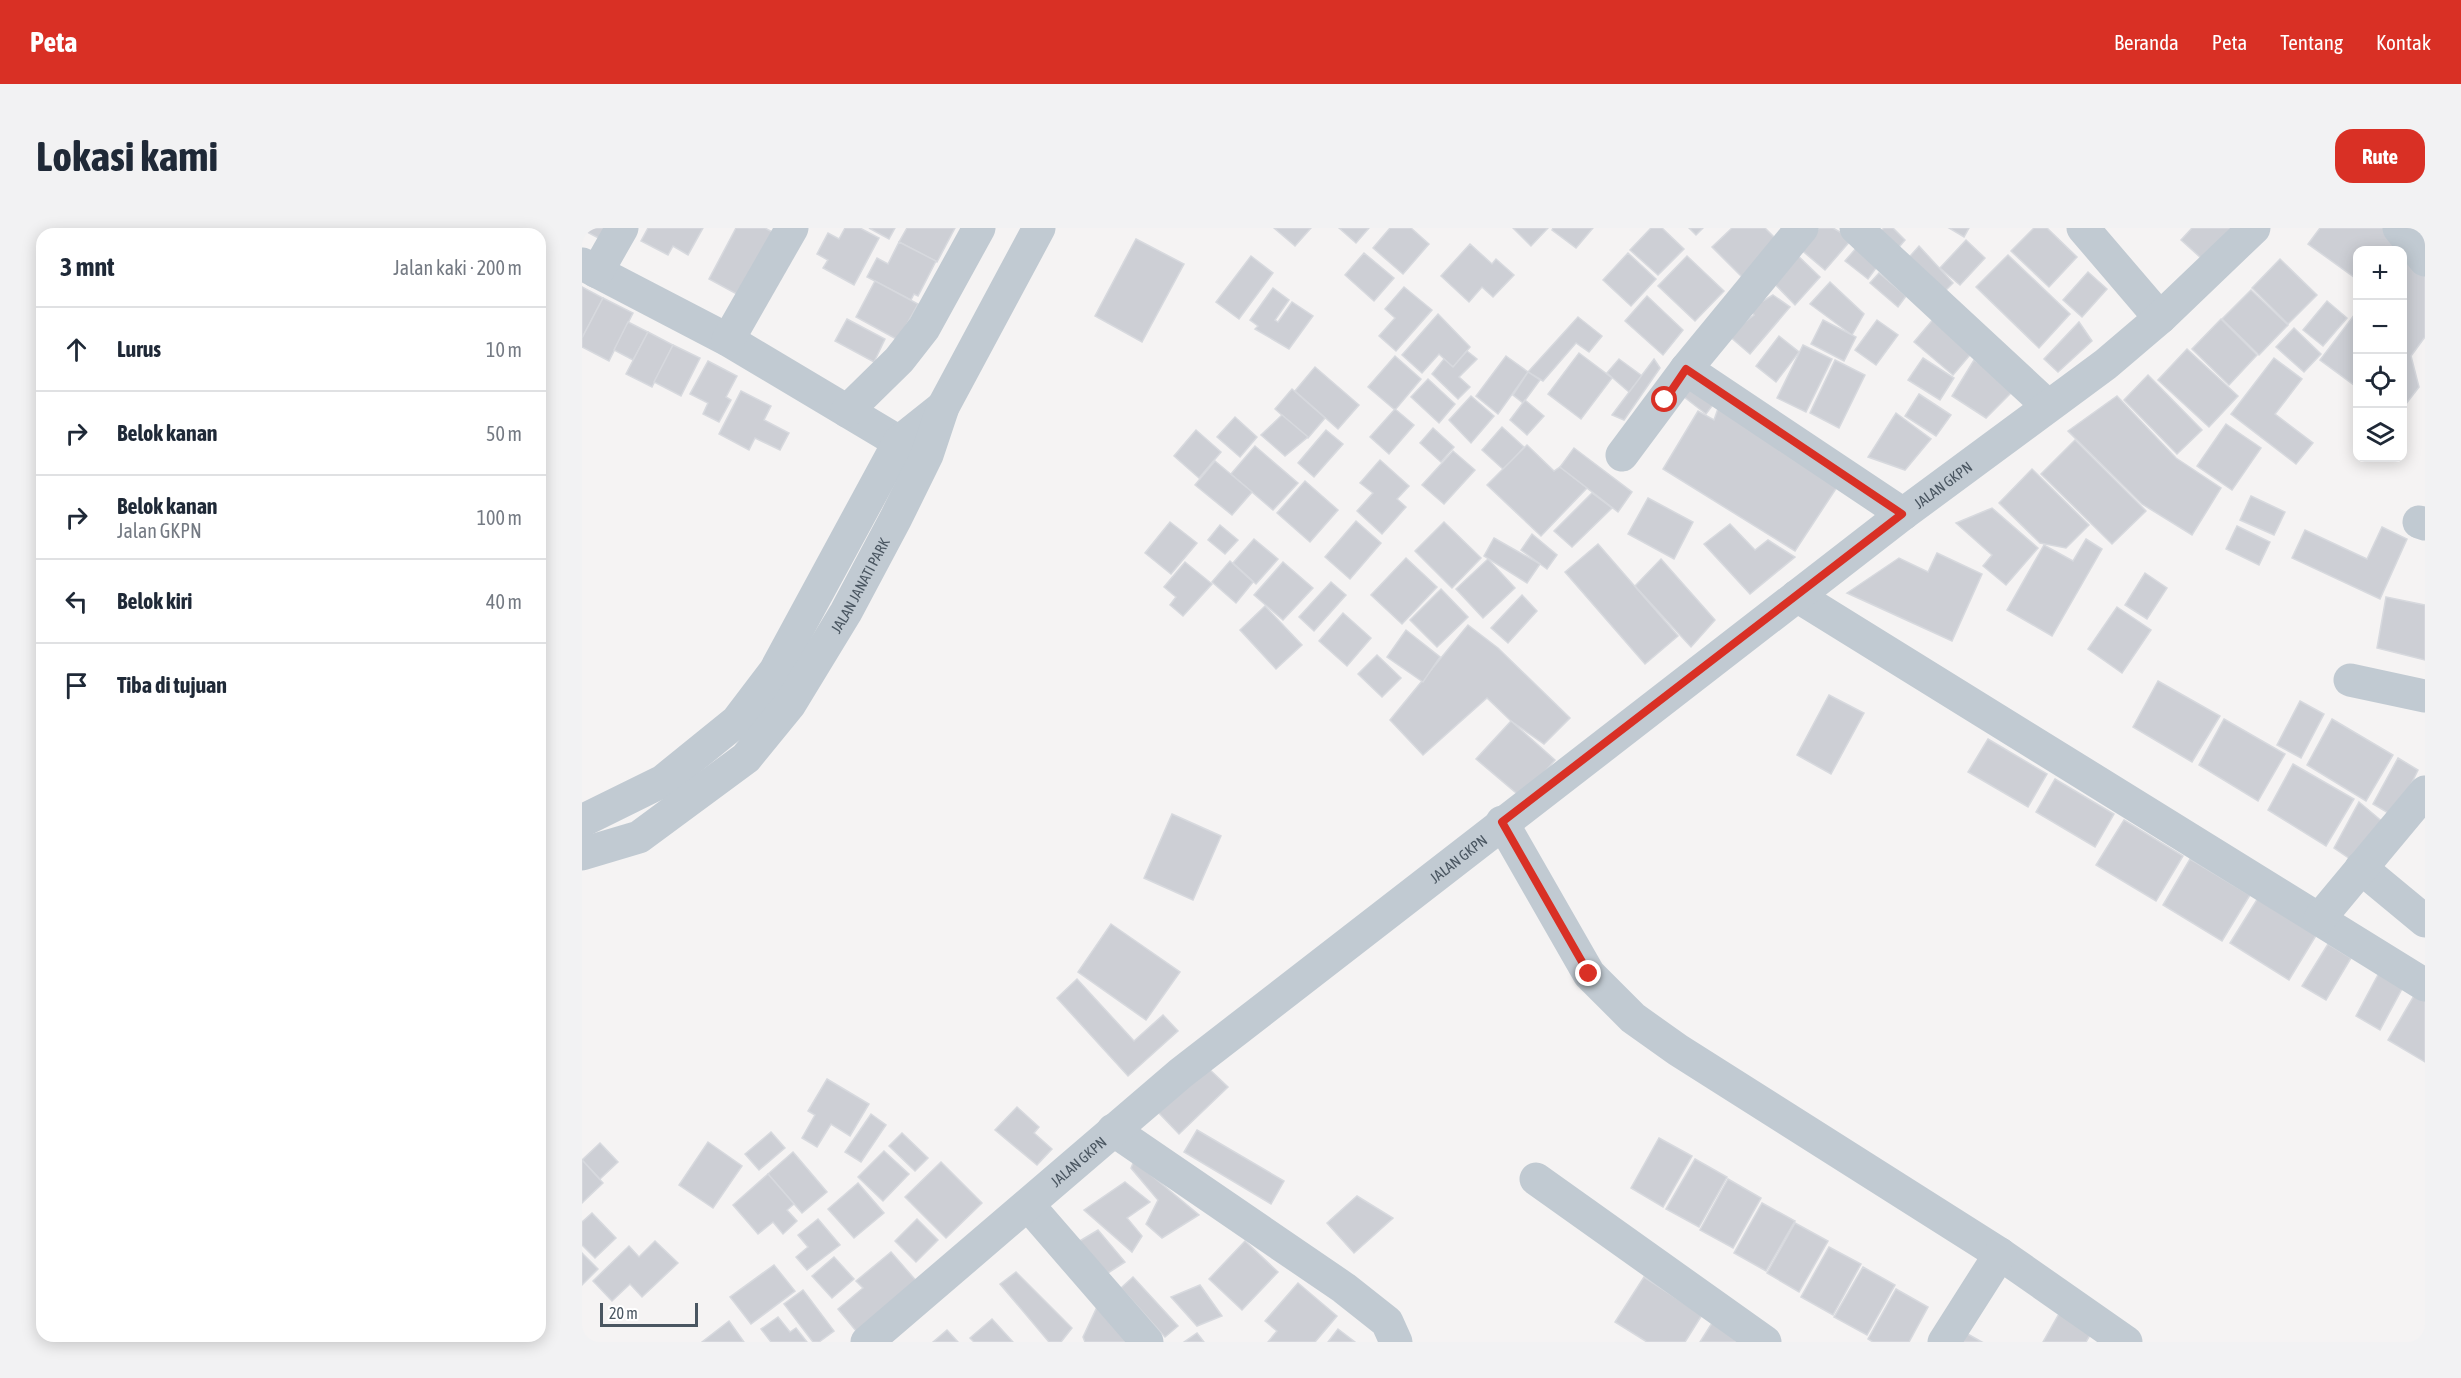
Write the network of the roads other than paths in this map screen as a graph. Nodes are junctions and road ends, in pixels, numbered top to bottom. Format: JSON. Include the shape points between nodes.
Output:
{"nodes":[{"id":1,"x":622,"y":228,"type":"edge"},
{"id":2,"x":792,"y":228,"type":"edge"},
{"id":3,"x":979,"y":228,"type":"edge"},
{"id":4,"x":1039,"y":228,"type":"edge"},
{"id":5,"x":1802,"y":228,"type":"edge"},
{"id":6,"x":1857,"y":228,"type":"edge"},
{"id":7,"x":2083,"y":228,"type":"edge"},
{"id":8,"x":2254,"y":228,"type":"edge"},
{"id":9,"x":2399,"y":228,"type":"edge"},
{"id":10,"x":2425,"y":260,"type":"edge"},
{"id":11,"x":590,"y":268,"type":"edge"},
{"id":12,"x":2160,"y":318,"type":"junction"},
{"id":13,"x":728,"y":340,"type":"junction"},
{"id":14,"x":1686,"y":369,"type":"junction"},
{"id":15,"x":2048,"y":406,"type":"junction"},
{"id":16,"x":847,"y":411,"type":"junction"},
{"id":17,"x":913,"y":449,"type":"junction"},
{"id":18,"x":1622,"y":455,"type":"dead end"},
{"id":19,"x":1902,"y":514,"type":"junction"},
{"id":20,"x":1797,"y":596,"type":"junction"},
{"id":21,"x":2350,"y":680,"type":"dead end"},
{"id":22,"x":2425,"y":696,"type":"edge"},
{"id":23,"x":2425,"y":792,"type":"edge"},
{"id":24,"x":582,"y":821,"type":"edge"},
{"id":25,"x":1502,"y":822,"type":"junction"},
{"id":26,"x":582,"y":854,"type":"edge"},
{"id":27,"x":2361,"y":868,"type":"junction"},
{"id":28,"x":2320,"y":918,"type":"junction"},
{"id":29,"x":2425,"y":921,"type":"edge"},
{"id":30,"x":2425,"y":985,"type":"edge"},
{"id":31,"x":1113,"y":1130,"type":"junction"},
{"id":32,"x":1536,"y":1179,"type":"dead end"},
{"id":33,"x":1029,"y":1206,"type":"junction"},
{"id":34,"x":2000,"y":1254,"type":"junction"},
{"id":35,"x":867,"y":1342,"type":"edge"},
{"id":36,"x":1147,"y":1342,"type":"edge"},
{"id":37,"x":1396,"y":1342,"type":"edge"},
{"id":38,"x":1764,"y":1342,"type":"edge"},
{"id":39,"x":1944,"y":1342,"type":"edge"},
{"id":40,"x":2126,"y":1342,"type":"edge"}],
"edges":[{"from":1,"to":11,"type":"street"},
{"from":2,"to":13,"type":"street"},
{"from":3,"to":16,"type":"street","via":[[924,328],[899,360]]},
{"from":4,"to":17,"type":"street","name":"JALAN JANATI PARK","via":[[943,407]]},
{"from":5,"to":14,"type":"street"},
{"from":6,"to":15,"type":"street"},
{"from":7,"to":12,"type":"street"},
{"from":8,"to":12,"type":"street","name":"JALAN GKPN"},
{"from":9,"to":10,"type":"street"},
{"from":11,"to":13,"type":"street"},
{"from":12,"to":15,"type":"street","name":"JALAN GKPN"},
{"from":13,"to":16,"type":"street"},
{"from":14,"to":18,"type":"street"},
{"from":14,"to":19,"type":"street"},
{"from":15,"to":19,"type":"street","name":"JALAN GKPN"},
{"from":16,"to":17,"type":"street"},
{"from":17,"to":24,"type":"street","via":[[775,671],[737,721],[663,781]]},
{"from":17,"to":26,"type":"street","name":"JALAN JANATI PARK","via":[[846,612],[790,704],[746,758],[639,837]]},
{"from":19,"to":20,"type":"street","name":"JALAN GKPN"},
{"from":20,"to":25,"type":"street","name":"JALAN GKPN"},
{"from":20,"to":28,"type":"street"},
{"from":21,"to":22,"type":"street"},
{"from":23,"to":27,"type":"street"},
{"from":25,"to":31,"type":"street","name":"JALAN GKPN"},
{"from":25,"to":34,"type":"street","via":[[1589,974],[1633,1018]]},
{"from":27,"to":28,"type":"street"},
{"from":27,"to":29,"type":"street"},
{"from":28,"to":30,"type":"street"},
{"from":31,"to":33,"type":"street","name":"JALAN GKPN"},
{"from":31,"to":37,"type":"street","via":[[1344,1288],[1387,1322]]},
{"from":32,"to":38,"type":"street"},
{"from":33,"to":35,"type":"street","name":"JALAN GKPN"},
{"from":33,"to":36,"type":"street"},
{"from":34,"to":39,"type":"street"},
{"from":34,"to":40,"type":"street"}]}
